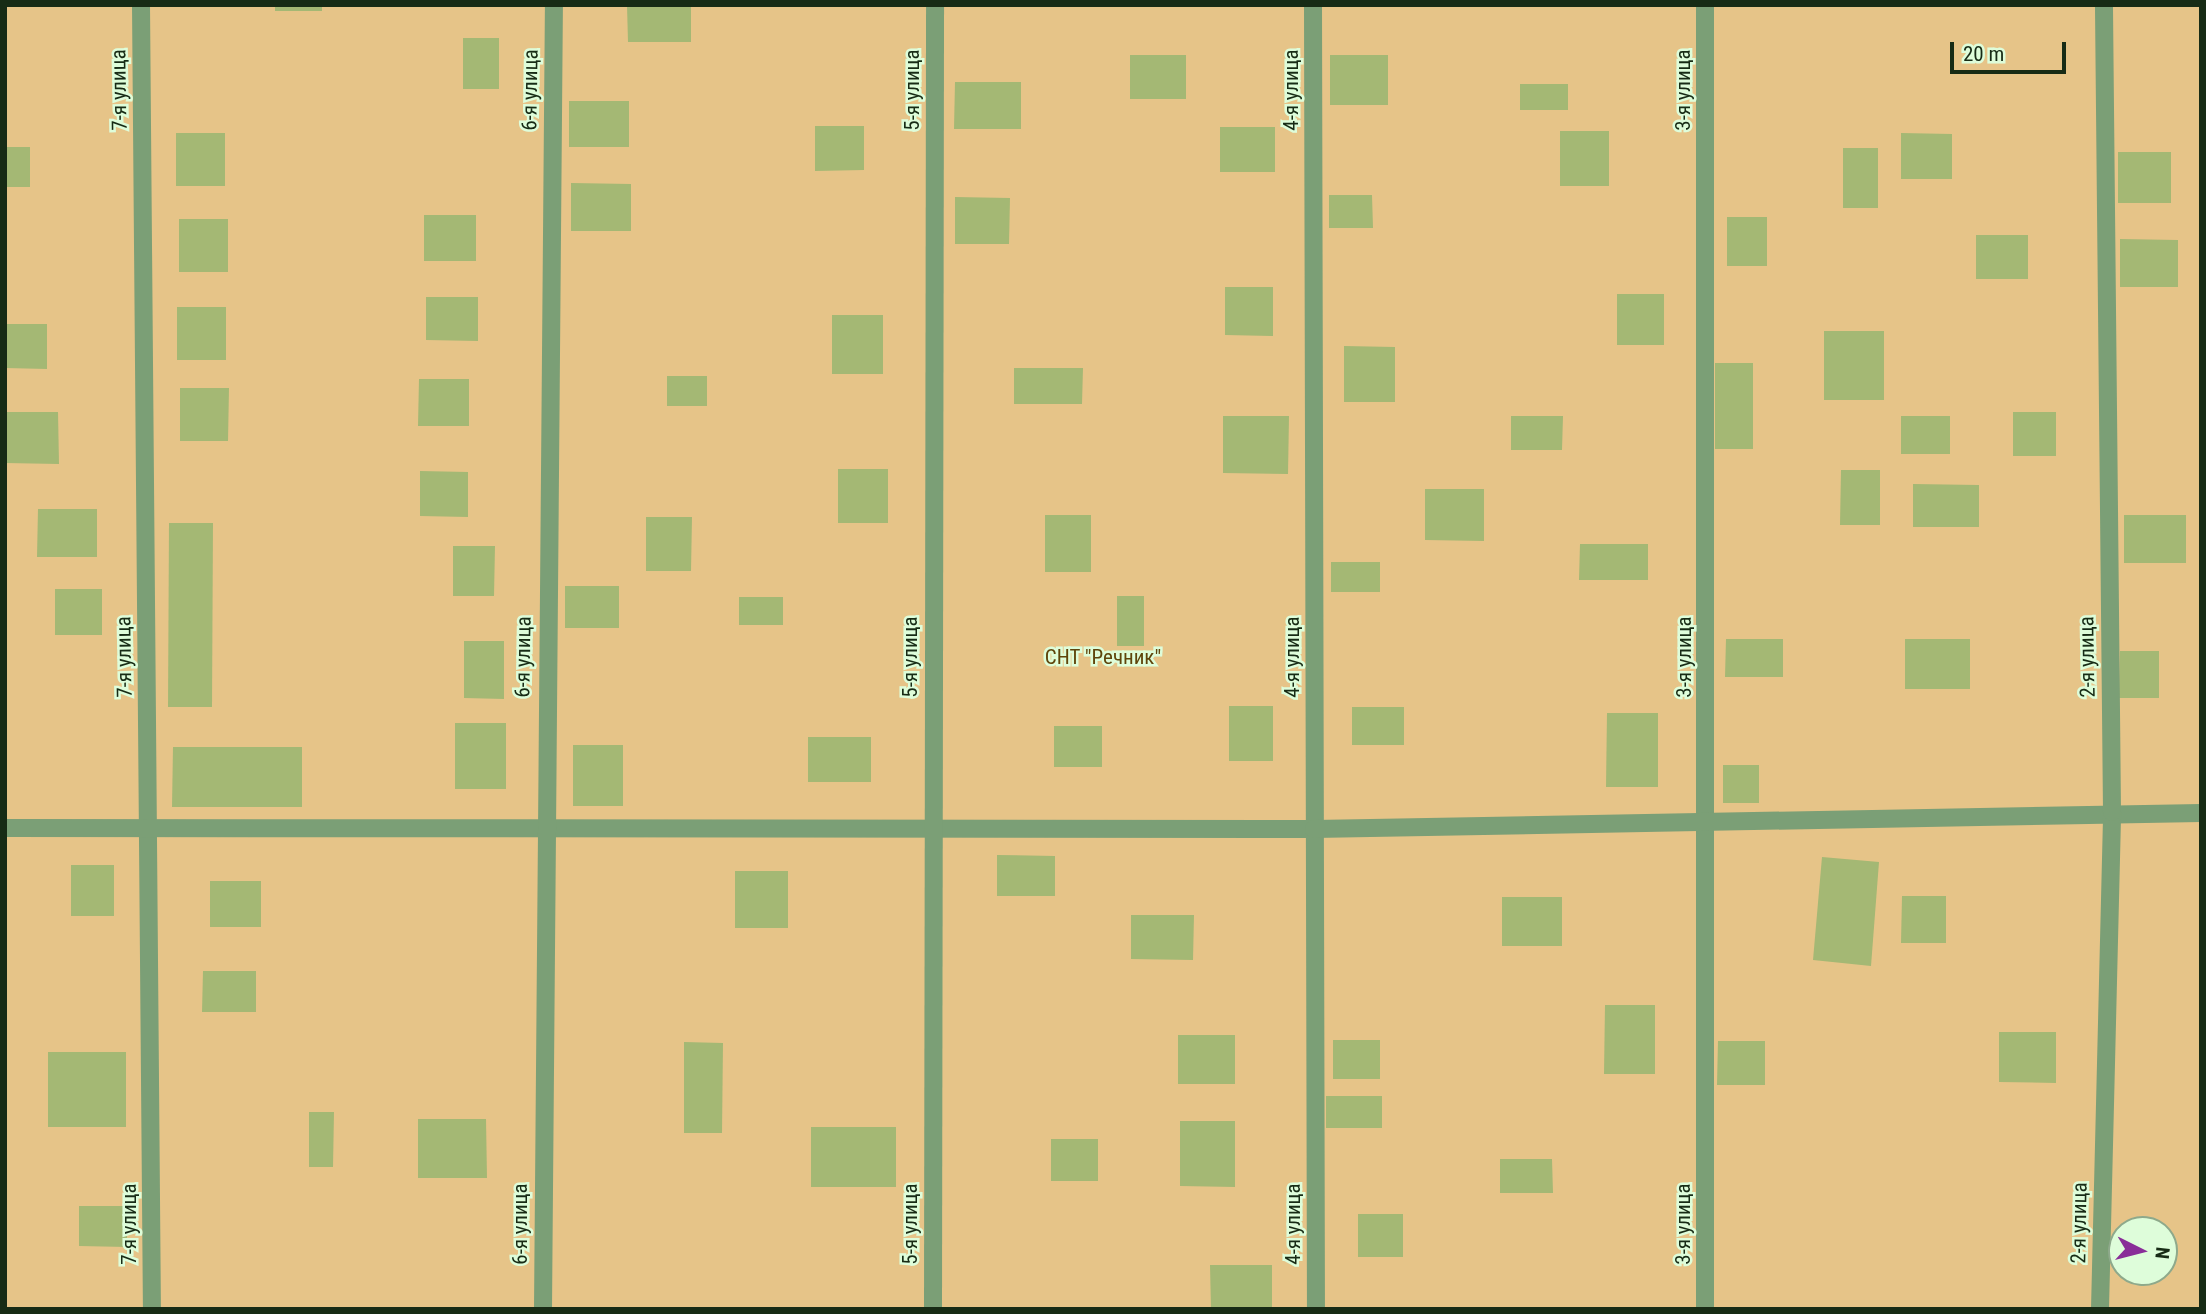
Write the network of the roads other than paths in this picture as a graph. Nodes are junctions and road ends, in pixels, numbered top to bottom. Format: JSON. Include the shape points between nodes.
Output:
{"nodes":[{"id":1,"x":141,"y":5,"type":"edge"},
{"id":2,"x":554,"y":5,"type":"edge"},
{"id":3,"x":935,"y":5,"type":"edge"},
{"id":4,"x":1313,"y":5,"type":"edge"},
{"id":5,"x":1705,"y":5,"type":"edge"},
{"id":6,"x":2104,"y":5,"type":"edge"},
{"id":7,"x":2112,"y":812,"type":"junction"},
{"id":8,"x":2201,"y":813,"type":"edge"},
{"id":9,"x":1707,"y":825,"type":"junction"},
{"id":10,"x":5,"y":828,"type":"edge"},
{"id":11,"x":148,"y":829,"type":"junction"},
{"id":12,"x":544,"y":829,"type":"junction"},
{"id":13,"x":932,"y":829,"type":"junction"},
{"id":14,"x":1314,"y":830,"type":"junction"},
{"id":15,"x":152,"y":1309,"type":"edge"},
{"id":16,"x":543,"y":1309,"type":"edge"},
{"id":17,"x":933,"y":1309,"type":"edge"},
{"id":18,"x":1316,"y":1309,"type":"edge"},
{"id":19,"x":1705,"y":1309,"type":"edge"},
{"id":20,"x":2100,"y":1309,"type":"edge"}],
"edges":[{"from":1,"to":11,"type":"street","name":"7-я улица"},
{"from":2,"to":12,"type":"street","name":"6-я улица"},
{"from":3,"to":13,"type":"street","name":"5-я улица"},
{"from":4,"to":14,"type":"street","name":"4-я улица"},
{"from":5,"to":9,"type":"street","name":"3-я улица"},
{"from":6,"to":7,"type":"street","name":"2-я улица"},
{"from":7,"to":8,"type":"street"},
{"from":7,"to":9,"type":"street"},
{"from":7,"to":20,"type":"street","name":"2-я улица"},
{"from":9,"to":14,"type":"street"},
{"from":9,"to":19,"type":"street","name":"3-я улица"},
{"from":10,"to":11,"type":"street"},
{"from":11,"to":12,"type":"street"},
{"from":11,"to":15,"type":"street","name":"7-я улица"},
{"from":12,"to":13,"type":"street"},
{"from":12,"to":16,"type":"street","name":"6-я улица"},
{"from":13,"to":14,"type":"street"},
{"from":13,"to":17,"type":"street","name":"5-я улица"},
{"from":14,"to":18,"type":"street","name":"4-я улица"}]}
